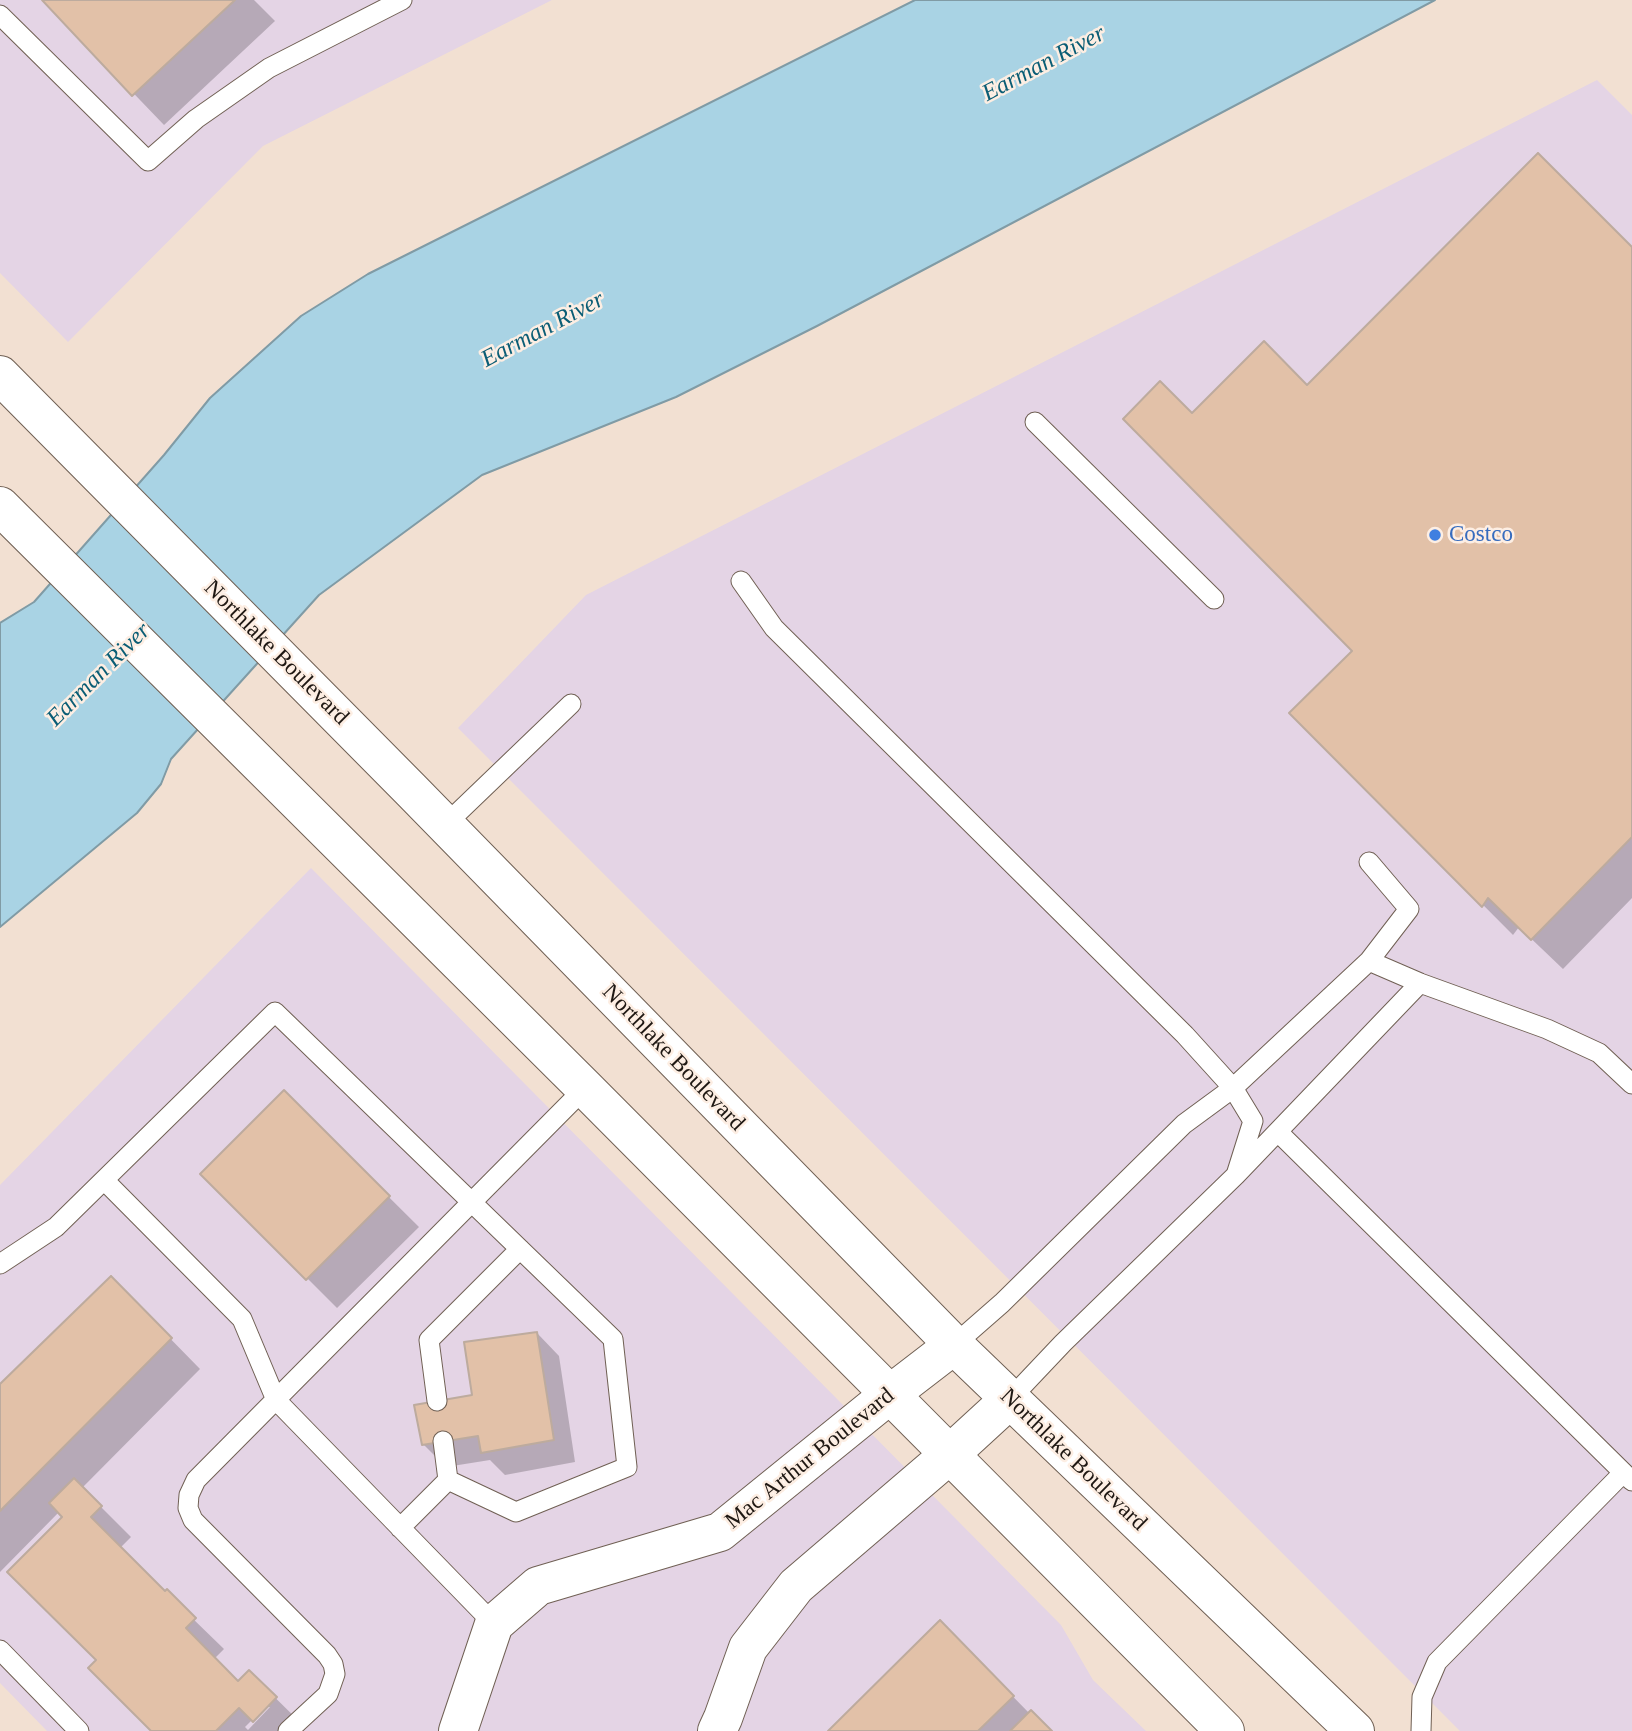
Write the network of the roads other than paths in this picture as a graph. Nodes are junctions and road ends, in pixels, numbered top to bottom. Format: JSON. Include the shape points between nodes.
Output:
{"nodes":[{"id":1,"x":402,"y":0,"type":"edge"},
{"id":2,"x":0,"y":15,"type":"edge"},
{"id":3,"x":0,"y":375,"type":"edge"},
{"id":4,"x":1035,"y":422,"type":"dead end"},
{"id":5,"x":0,"y":506,"type":"edge"},
{"id":6,"x":741,"y":581,"type":"dead end"},
{"id":7,"x":1214,"y":599,"type":"dead end"},
{"id":8,"x":571,"y":704,"type":"dead end"},
{"id":9,"x":445,"y":825,"type":"junction"},
{"id":10,"x":1369,"y":862,"type":"dead end"},
{"id":11,"x":1369,"y":961,"type":"junction"},
{"id":12,"x":1420,"y":983,"type":"junction"},
{"id":13,"x":1632,"y":1084,"type":"edge"},
{"id":14,"x":585,"y":1088,"type":"junction"},
{"id":15,"x":1233,"y":1088,"type":"junction"},
{"id":16,"x":1278,"y":1132,"type":"junction"},
{"id":17,"x":1236,"y":1175,"type":"junction"},
{"id":18,"x":104,"y":1180,"type":"junction"},
{"id":19,"x":472,"y":1203,"type":"junction"},
{"id":20,"x":520,"y":1249,"type":"junction"},
{"id":21,"x":0,"y":1264,"type":"edge"},
{"id":22,"x":954,"y":1345,"type":"junction"},
{"id":23,"x":889,"y":1395,"type":"junction"},
{"id":24,"x":1010,"y":1399,"type":"junction"},
{"id":25,"x":276,"y":1400,"type":"junction"},
{"id":26,"x":438,"y":1401,"type":"dead end"},
{"id":27,"x":443,"y":1441,"type":"dead end"},
{"id":28,"x":949,"y":1455,"type":"junction"},
{"id":29,"x":1628,"y":1477,"type":"edge"},
{"id":30,"x":448,"y":1480,"type":"junction"},
{"id":31,"x":400,"y":1528,"type":"junction"},
{"id":32,"x":494,"y":1624,"type":"junction"},
{"id":33,"x":0,"y":1650,"type":"edge"},
{"id":34,"x":79,"y":1731,"type":"edge"},
{"id":35,"x":288,"y":1731,"type":"edge"},
{"id":36,"x":458,"y":1731,"type":"edge"},
{"id":37,"x":717,"y":1731,"type":"edge"},
{"id":38,"x":1225,"y":1731,"type":"edge"},
{"id":39,"x":1355,"y":1731,"type":"edge"},
{"id":40,"x":1421,"y":1731,"type":"edge"}],
"edges":[{"from":1,"to":2,"type":"lane","via":[[269,68],[196,119],[148,160]]},
{"from":3,"to":9,"type":"main road","name":"Northlake Boulevard"},
{"from":4,"to":7,"type":"lane"},
{"from":5,"to":14,"type":"main road"},
{"from":6,"to":15,"type":"lane","via":[[774,628]]},
{"from":8,"to":9,"type":"lane"},
{"from":9,"to":22,"type":"main road","name":"Northlake Boulevard"},
{"from":10,"to":11,"type":"lane","via":[[1409,909]]},
{"from":11,"to":12,"type":"lane"},
{"from":11,"to":15,"type":"lane"},
{"from":12,"to":13,"type":"lane","via":[[1599,1053]]},
{"from":12,"to":16,"type":"lane"},
{"from":14,"to":19,"type":"lane"},
{"from":14,"to":23,"type":"main road"},
{"from":15,"to":17,"type":"lane","via":[[1253,1121]]},
{"from":15,"to":22,"type":"lane","via":[[1184,1124]]},
{"from":16,"to":17,"type":"lane"},
{"from":16,"to":29,"type":"lane"},
{"from":17,"to":24,"type":"lane"},
{"from":18,"to":19,"type":"lane","via":[[275,1012]]},
{"from":18,"to":21,"type":"lane","via":[[56,1227]]},
{"from":18,"to":25,"type":"lane","via":[[242,1319]]},
{"from":19,"to":20,"type":"lane"},
{"from":19,"to":25,"type":"lane"},
{"from":20,"to":26,"type":"lane","via":[[429,1340]]},
{"from":20,"to":30,"type":"lane","via":[[613,1339],[627,1467],[516,1512]]},
{"from":22,"to":23,"type":"main road","name":"Mac Arthur Boulevard"},
{"from":22,"to":24,"type":"main road","name":"Northlake Boulevard"},
{"from":23,"to":28,"type":"main road"},
{"from":23,"to":32,"type":"main road","name":"Mac Arthur Boulevard","via":[[720,1532],[538,1586]]},
{"from":24,"to":28,"type":"main road"},
{"from":24,"to":39,"type":"main road","name":"Northlake Boulevard"},
{"from":25,"to":31,"type":"lane"},
{"from":25,"to":35,"type":"lane","via":[[196,1480],[188,1508],[200,1529],[332,1664],[335,1674],[328,1694]]},
{"from":27,"to":30,"type":"lane"},
{"from":28,"to":37,"type":"main road","via":[[796,1586],[748,1648]]},
{"from":28,"to":38,"type":"main road"},
{"from":29,"to":40,"type":"lane","via":[[1437,1662],[1422,1697]]},
{"from":30,"to":31,"type":"lane"},
{"from":31,"to":32,"type":"lane"},
{"from":32,"to":36,"type":"main road"},
{"from":33,"to":34,"type":"lane"}]}
